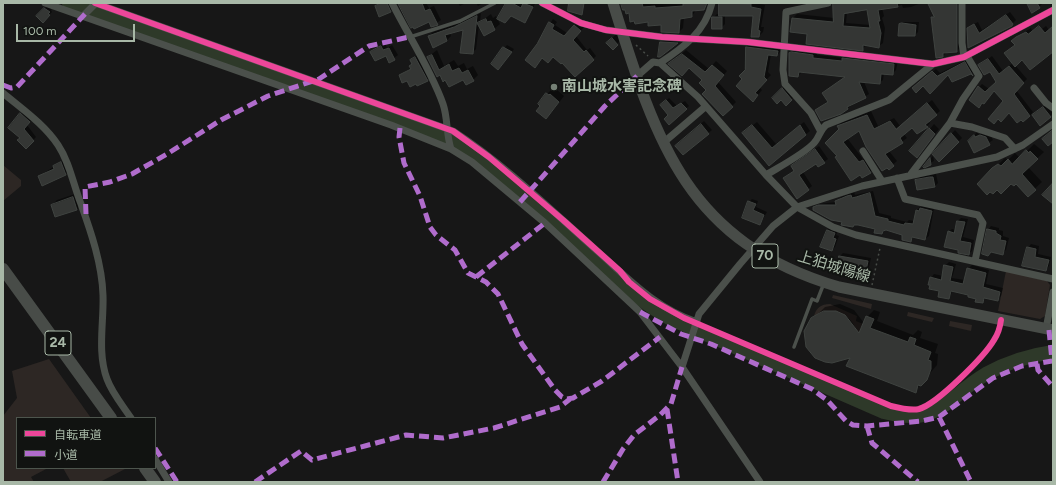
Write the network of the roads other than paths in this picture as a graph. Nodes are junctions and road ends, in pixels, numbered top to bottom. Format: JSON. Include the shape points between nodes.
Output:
{"nodes":[{"id":1,"x":45,"y":3,"type":"edge"},
{"id":2,"x":392,"y":3,"type":"edge"},
{"id":3,"x":495,"y":3,"type":"edge"},
{"id":4,"x":542,"y":3,"type":"edge"},
{"id":5,"x":613,"y":3,"type":"edge"},
{"id":6,"x":712,"y":3,"type":"edge"},
{"id":7,"x":828,"y":3,"type":"edge"},
{"id":8,"x":962,"y":3,"type":"edge"},
{"id":9,"x":94,"y":4,"type":"edge"},
{"id":10,"x":1053,"y":10,"type":"edge"},
{"id":11,"x":85,"y":14,"type":"dead end"},
{"id":12,"x":623,"y":32,"type":"junction"},
{"id":13,"x":409,"y":37,"type":"junction"},
{"id":14,"x":694,"y":38,"type":"junction"},
{"id":15,"x":785,"y":46,"type":"junction"},
{"id":16,"x":966,"y":56,"type":"junction"},
{"id":17,"x":657,"y":63,"type":"junction"},
{"id":18,"x":933,"y":64,"type":"junction"},
{"id":19,"x":637,"y":76,"type":"junction"},
{"id":20,"x":1034,"y":88,"type":"dead end"},
{"id":21,"x":3,"y":93,"type":"edge"},
{"id":22,"x":705,"y":107,"type":"junction"},
{"id":23,"x":1053,"y":108,"type":"edge"},
{"id":24,"x":950,"y":123,"type":"junction"},
{"id":25,"x":1053,"y":124,"type":"edge"},
{"id":26,"x":448,"y":130,"type":"junction"},
{"id":27,"x":820,"y":130,"type":"junction"},
{"id":28,"x":663,"y":143,"type":"junction"},
{"id":29,"x":450,"y":147,"type":"junction"},
{"id":30,"x":1016,"y":149,"type":"junction"},
{"id":31,"x":863,"y":151,"type":"dead end"},
{"id":32,"x":911,"y":174,"type":"junction"},
{"id":33,"x":766,"y":175,"type":"junction"},
{"id":34,"x":897,"y":178,"type":"junction"},
{"id":35,"x":882,"y":181,"type":"junction"},
{"id":36,"x":797,"y":207,"type":"junction"},
{"id":37,"x":754,"y":249,"type":"junction"},
{"id":38,"x":974,"y":261,"type":"junction"},
{"id":39,"x":3,"y":269,"type":"edge"},
{"id":40,"x":1053,"y":279,"type":"edge"},
{"id":41,"x":824,"y":282,"type":"junction"},
{"id":42,"x":1053,"y":292,"type":"edge"},
{"id":43,"x":696,"y":323,"type":"junction"},
{"id":44,"x":1049,"y":330,"type":"edge"},
{"id":45,"x":794,"y":347,"type":"dead end"},
{"id":46,"x":682,"y":367,"type":"junction"},
{"id":47,"x":110,"y":417,"type":"edge"},
{"id":48,"x":130,"y":417,"type":"edge"},
{"id":49,"x":156,"y":460,"type":"edge"},
{"id":50,"x":146,"y":469,"type":"edge"},
{"id":51,"x":154,"y":482,"type":"edge"},
{"id":52,"x":169,"y":482,"type":"edge"},
{"id":53,"x":760,"y":482,"type":"edge"}],
"edges":[{"from":1,"to":29,"type":"street"},
{"from":2,"to":13,"type":"street"},
{"from":3,"to":13,"type":"lane","via":[[460,21]]},
{"from":4,"to":12,"type":"street","via":[[580,23]]},
{"from":5,"to":12,"type":"main road","name":"上狛城陽線","number":"70"},
{"from":6,"to":14,"type":"street","via":[[708,17]]},
{"from":7,"to":15,"type":"street","via":[[786,12]]},
{"from":8,"to":16,"type":"street","via":[[962,43]]},
{"from":9,"to":11,"type":"street"},
{"from":9,"to":26,"type":"street"},
{"from":10,"to":16,"type":"street"},
{"from":12,"to":14,"type":"street"},
{"from":12,"to":19,"type":"main road","name":"上狛城陽線","number":"70"},
{"from":13,"to":26,"type":"street","via":[[423,59],[443,104]]},
{"from":14,"to":15,"type":"street"},
{"from":14,"to":17,"type":"street"},
{"from":15,"to":18,"type":"street"},
{"from":15,"to":27,"type":"street","via":[[785,84],[811,113]]},
{"from":16,"to":18,"type":"street"},
{"from":16,"to":24,"type":"street","via":[[979,76]]},
{"from":17,"to":19,"type":"street"},
{"from":17,"to":22,"type":"street","via":[[698,97]]},
{"from":18,"to":27,"type":"street","via":[[896,96],[826,125]]},
{"from":19,"to":28,"type":"main road","name":"上狛城陽線","number":"70","via":[[648,110]]},
{"from":20,"to":23,"type":"street"},
{"from":21,"to":48,"type":"street","via":[[50,135],[58,145],[71,172],[86,214],[99,266],[103,294],[101,337],[104,367],[108,380]]},
{"from":22,"to":28,"type":"street"},
{"from":22,"to":33,"type":"street"},
{"from":24,"to":30,"type":"street","via":[[1005,138]]},
{"from":24,"to":32,"type":"street"},
{"from":25,"to":30,"type":"street"},
{"from":26,"to":29,"type":"street"},
{"from":26,"to":43,"type":"street","via":[[489,157],[638,289],[667,309]]},
{"from":27,"to":33,"type":"street","via":[[815,143],[807,150]]},
{"from":28,"to":37,"type":"main road","name":"上狛城陽線","number":"70","via":[[681,175],[703,204],[728,229]]},
{"from":29,"to":46,"type":"street","via":[[472,162],[540,219],[629,300]]},
{"from":30,"to":32,"type":"street","via":[[997,157]]},
{"from":31,"to":35,"type":"street"},
{"from":32,"to":34,"type":"street"},
{"from":33,"to":36,"type":"street"},
{"from":34,"to":35,"type":"street"},
{"from":34,"to":38,"type":"street","via":[[905,199],[978,215],[983,223]]},
{"from":35,"to":36,"type":"street","via":[[838,192]]},
{"from":36,"to":37,"type":"street","via":[[774,226]]},
{"from":36,"to":38,"type":"street","via":[[833,227],[856,235]]},
{"from":37,"to":41,"type":"main road","name":"上狛城陽線","number":"70","via":[[778,263]]},
{"from":37,"to":43,"type":"street","via":[[699,314]]},
{"from":38,"to":40,"type":"street"},
{"from":39,"to":47,"type":"highway","number":"24"},
{"from":41,"to":44,"type":"main road","name":"上狛城陽線","number":"70","via":[[870,294]]},
{"from":41,"to":45,"type":"lane","via":[[817,301],[812,299]]},
{"from":42,"to":44,"type":"street"},
{"from":43,"to":46,"type":"street"},
{"from":46,"to":53,"type":"street"},
{"from":49,"to":52,"type":"street"},
{"from":50,"to":51,"type":"highway"}]}
